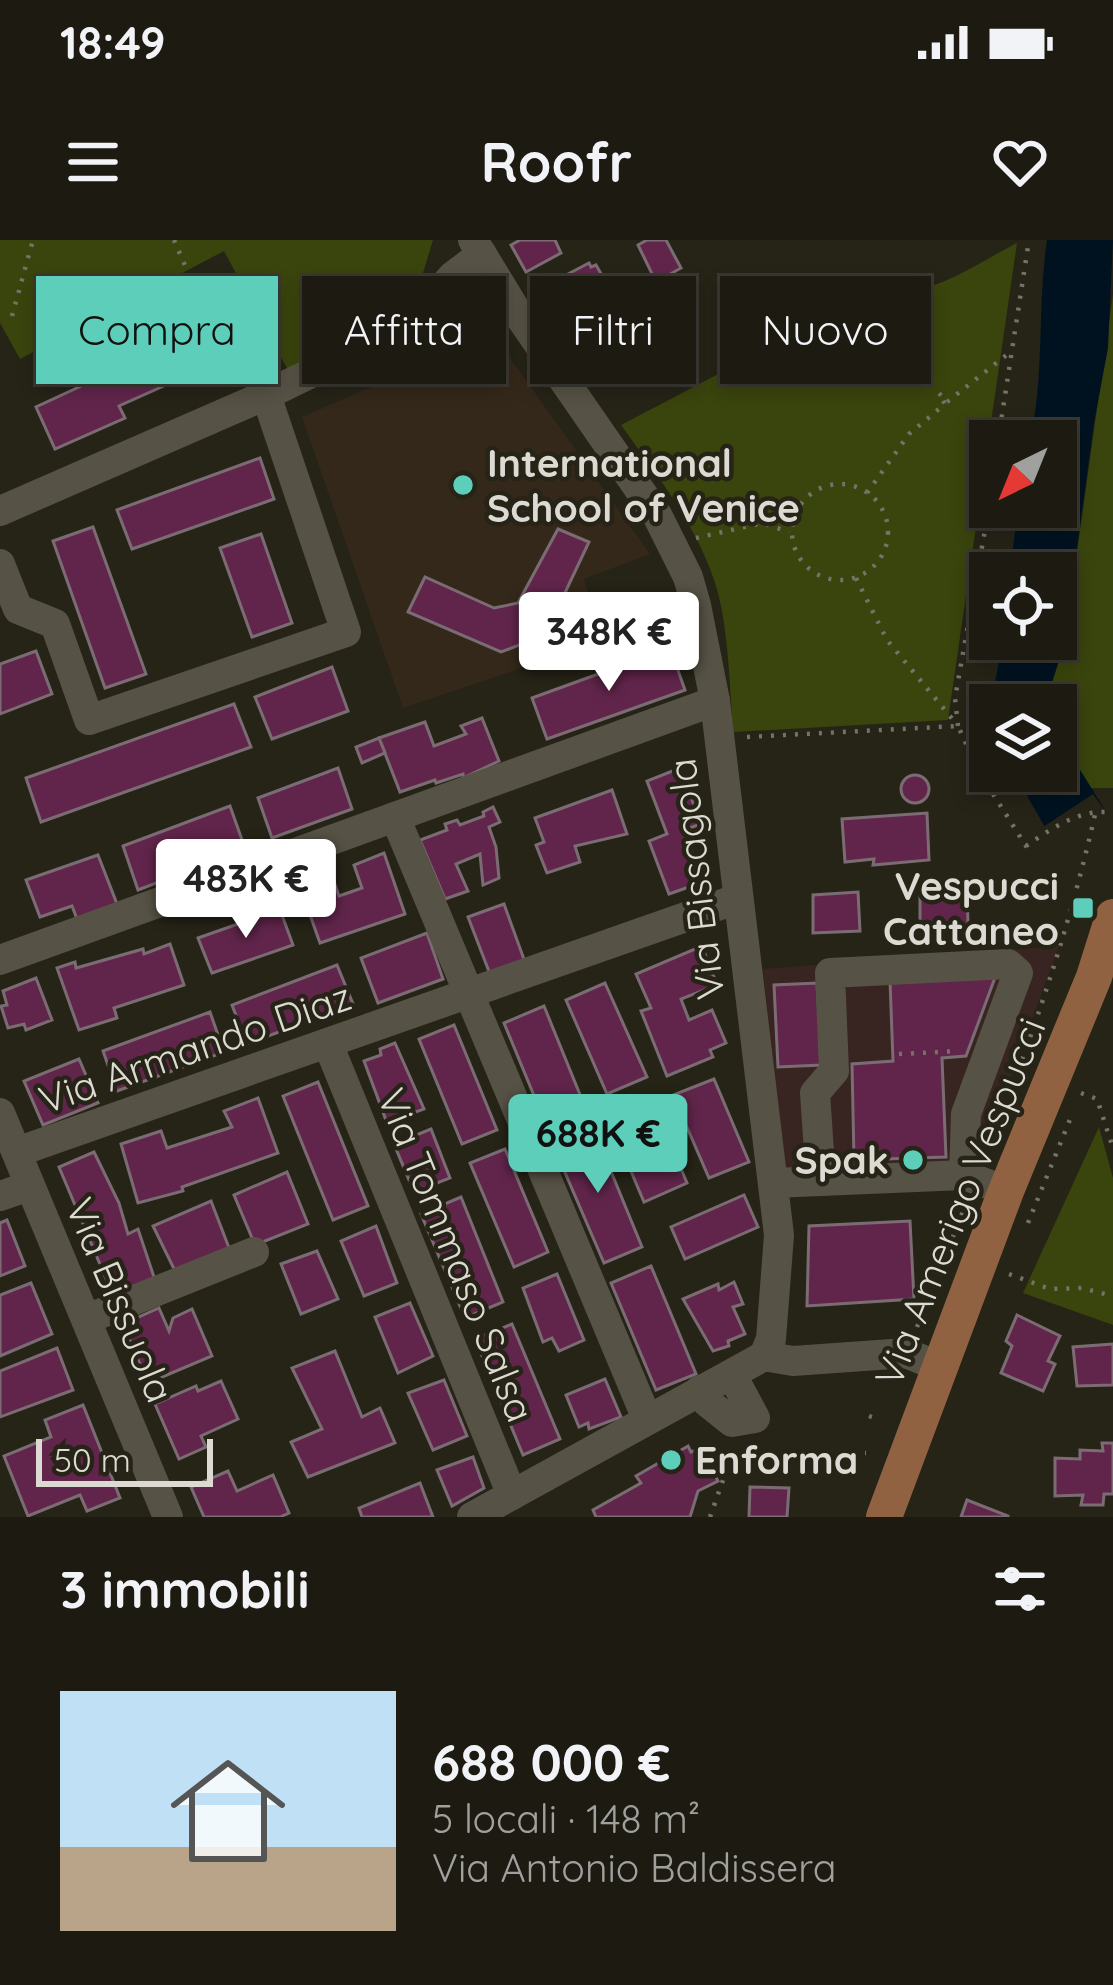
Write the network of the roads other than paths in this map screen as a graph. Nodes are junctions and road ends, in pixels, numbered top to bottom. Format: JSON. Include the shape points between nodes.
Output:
{"nodes":[{"id":1,"x":478,"y":247,"type":"edge"},
{"id":2,"x":266,"y":395,"type":"junction"},
{"id":3,"x":0,"y":511,"type":"edge"},
{"id":4,"x":0,"y":564,"type":"edge"},
{"id":5,"x":715,"y":701,"type":"junction"},
{"id":6,"x":395,"y":817,"type":"junction"},
{"id":7,"x":737,"y":899,"type":"junction"},
{"id":8,"x":1113,"y":917,"type":"edge"},
{"id":9,"x":0,"y":960,"type":"edge"},
{"id":10,"x":1100,"y":984,"type":"edge"},
{"id":11,"x":469,"y":994,"type":"junction"},
{"id":12,"x":328,"y":1044,"type":"junction"},
{"id":13,"x":0,"y":1113,"type":"edge"},
{"id":14,"x":17,"y":1152,"type":"junction"},
{"id":15,"x":981,"y":1179,"type":"junction"},
{"id":16,"x":821,"y":1180,"type":"junction"},
{"id":17,"x":773,"y":1183,"type":"junction"},
{"id":18,"x":15,"y":1191,"type":"edge"},
{"id":19,"x":254,"y":1252,"type":"dead end"},
{"id":20,"x":87,"y":1319,"type":"junction"},
{"id":21,"x":764,"y":1356,"type":"junction"},
{"id":22,"x":938,"y":1366,"type":"junction"},
{"id":23,"x":732,"y":1375,"type":"junction"},
{"id":24,"x":700,"y":1390,"type":"junction"},
{"id":25,"x":647,"y":1419,"type":"junction"},
{"id":26,"x":512,"y":1495,"type":"junction"},
{"id":27,"x":169,"y":1517,"type":"edge"},
{"id":28,"x":472,"y":1517,"type":"edge"},
{"id":29,"x":884,"y":1517,"type":"edge"}],
"edges":[{"from":1,"to":2,"type":"street","via":[[416,316]]},
{"from":1,"to":5,"type":"street","name":"Via Bissagola","via":[[673,543],[696,605]]},
{"from":2,"to":3,"type":"street"},
{"from":2,"to":4,"type":"street","via":[[346,632],[89,719],[55,624],[18,609]]},
{"from":5,"to":6,"type":"street"},
{"from":5,"to":7,"type":"street","name":"Via Bissagola"},
{"from":6,"to":9,"type":"street"},
{"from":6,"to":11,"type":"street"},
{"from":7,"to":11,"type":"street","name":"Via Armando Diaz"},
{"from":7,"to":17,"type":"street","name":"Via Bissagola"},
{"from":8,"to":10,"type":"main road","name":"Via Amerigo Vespucci"},
{"from":10,"to":15,"type":"main road","name":"Via Amerigo Vespucci"},
{"from":11,"to":12,"type":"street","name":"Via Armando Diaz"},
{"from":11,"to":25,"type":"street"},
{"from":12,"to":14,"type":"street","name":"Via Armando Diaz"},
{"from":12,"to":26,"type":"street","name":"Via Tommaso Salsa"},
{"from":13,"to":14,"type":"street","name":"Via Bissuola"},
{"from":14,"to":18,"type":"street","name":"Via Bissuola"},
{"from":15,"to":16,"type":"street"},
{"from":15,"to":16,"type":"street","via":[[965,1114],[1018,973],[1008,964],[830,973],[834,1071],[815,1093]]},
{"from":15,"to":22,"type":"main road","name":"Via Amerigo Vespucci"},
{"from":16,"to":17,"type":"street"},
{"from":17,"to":21,"type":"street","name":"Via Bissagola","via":[[778,1235]]},
{"from":18,"to":20,"type":"street","name":"Via Bissuola"},
{"from":19,"to":20,"type":"street"},
{"from":20,"to":27,"type":"street","name":"Via Bissuola"},
{"from":21,"to":22,"type":"street","via":[[906,1353]]},
{"from":21,"to":23,"type":"street"},
{"from":22,"to":29,"type":"main road","name":"Via Amerigo Vespucci"},
{"from":23,"to":24,"type":"street"},
{"from":23,"to":24,"type":"street","via":[[754,1418],[732,1422]]},
{"from":24,"to":25,"type":"street"},
{"from":25,"to":26,"type":"street"},
{"from":26,"to":28,"type":"street"}]}
